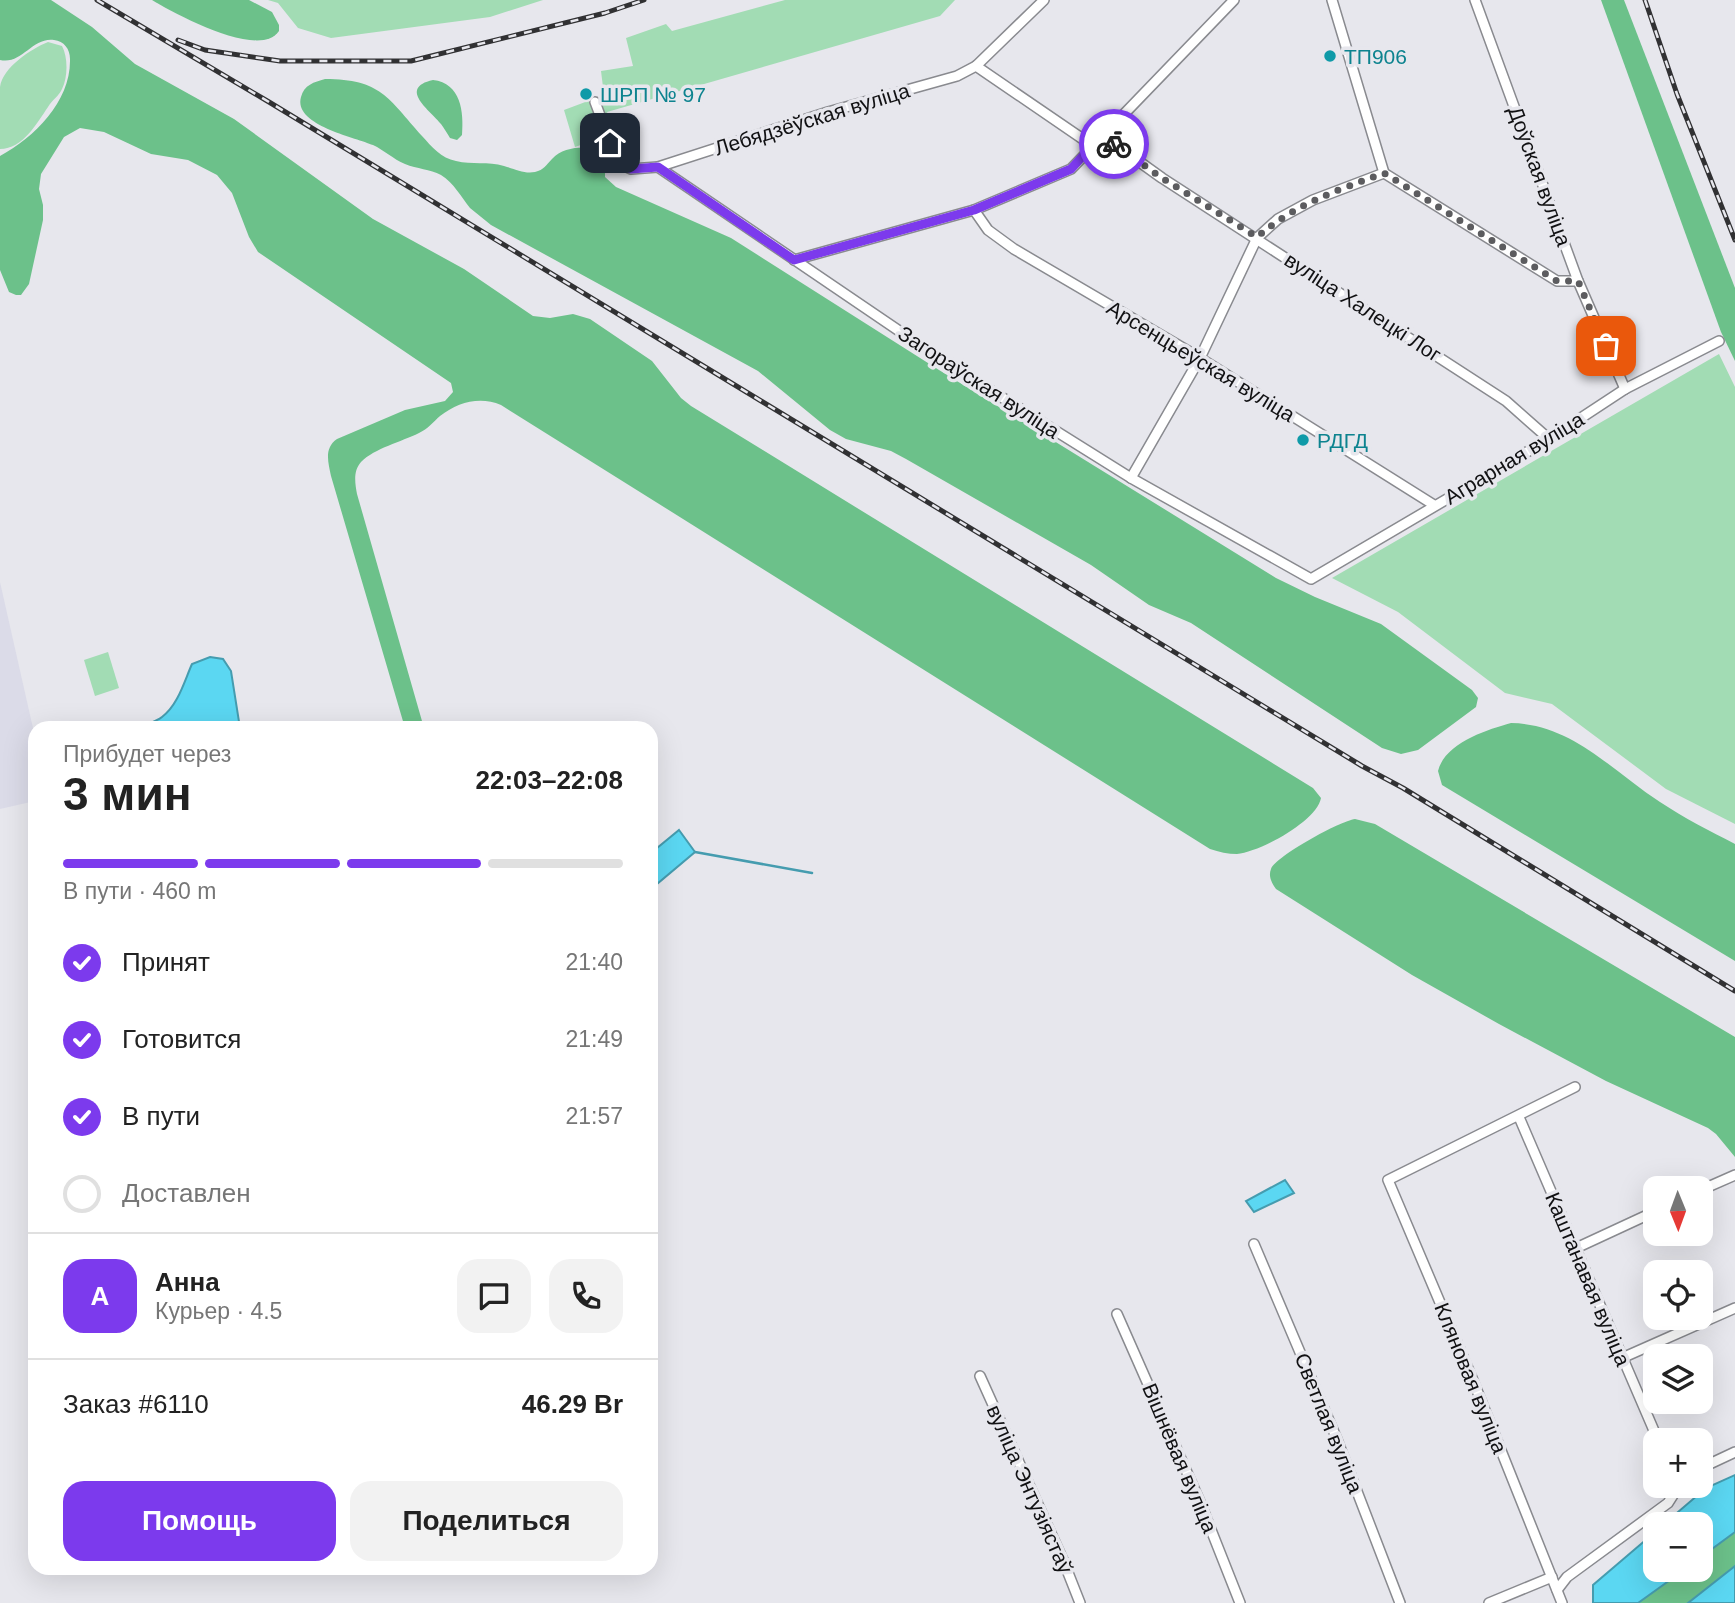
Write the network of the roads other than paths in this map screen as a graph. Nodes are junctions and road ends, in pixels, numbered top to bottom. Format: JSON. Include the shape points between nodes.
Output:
{"nodes":[{"id":1,"x":1044,"y":0,"type":"edge"},
{"id":2,"x":1234,"y":0,"type":"edge"},
{"id":3,"x":1332,"y":0,"type":"edge"},
{"id":4,"x":1475,"y":0,"type":"edge"},
{"id":5,"x":976,"y":66,"type":"junction"},
{"id":6,"x":595,"y":102,"type":"dead end"},
{"id":7,"x":1102,"y":135,"type":"junction"},
{"id":8,"x":1093,"y":146,"type":"junction"},
{"id":9,"x":658,"y":167,"type":"junction"},
{"id":10,"x":1384,"y":173,"type":"junction"},
{"id":11,"x":974,"y":210,"type":"junction"},
{"id":12,"x":1257,"y":237,"type":"junction"},
{"id":13,"x":794,"y":260,"type":"junction"},
{"id":14,"x":1578,"y":281,"type":"junction"},
{"id":15,"x":1719,"y":341,"type":"dead end"},
{"id":16,"x":1200,"y":358,"type":"junction"},
{"id":17,"x":1625,"y":389,"type":"junction"},
{"id":18,"x":1549,"y":439,"type":"junction"},
{"id":19,"x":1131,"y":478,"type":"junction"},
{"id":20,"x":1434,"y":505,"type":"junction"},
{"id":21,"x":1311,"y":579,"type":"joint"},
{"id":22,"x":1575,"y":1087,"type":"dead end"},
{"id":23,"x":1519,"y":1117,"type":"junction"},
{"id":24,"x":1735,"y":1175,"type":"edge"},
{"id":25,"x":1713,"y":1185,"type":"edge"},
{"id":26,"x":1643,"y":1217,"type":"edge"},
{"id":27,"x":1254,"y":1244,"type":"dead end"},
{"id":28,"x":1574,"y":1248,"type":"junction"},
{"id":29,"x":1735,"y":1308,"type":"edge"},
{"id":30,"x":1117,"y":1314,"type":"dead end"},
{"id":31,"x":1622,"y":1357,"type":"junction"},
{"id":32,"x":979,"y":1376,"type":"dead end"},
{"id":33,"x":1653,"y":1428,"type":"edge"},
{"id":34,"x":1735,"y":1452,"type":"edge"},
{"id":35,"x":1713,"y":1462,"type":"edge"},
{"id":36,"x":1671,"y":1498,"type":"edge"},
{"id":37,"x":1552,"y":1577,"type":"junction"},
{"id":38,"x":1557,"y":1590,"type":"junction"},
{"id":39,"x":1080,"y":1603,"type":"edge"},
{"id":40,"x":1240,"y":1603,"type":"edge"},
{"id":41,"x":1400,"y":1603,"type":"edge"},
{"id":42,"x":1489,"y":1603,"type":"edge"},
{"id":43,"x":1562,"y":1603,"type":"edge"}],
"edges":[{"from":1,"to":5,"type":"street","name":"Лебядзёўская вуліца"},
{"from":2,"to":7,"type":"street"},
{"from":3,"to":10,"type":"street"},
{"from":4,"to":14,"type":"street","name":"Доўская вуліца"},
{"from":5,"to":8,"type":"street"},
{"from":5,"to":9,"type":"street","name":"Лебядзёўская вуліца","via":[[957,76]]},
{"from":6,"to":9,"type":"street","name":"Лебядзёўская вуліца","via":[[618,163],[631,169]]},
{"from":7,"to":8,"type":"street"},
{"from":7,"to":12,"type":"street","name":"вуліца Халецкі Лог"},
{"from":8,"to":11,"type":"street","via":[[1071,169]]},
{"from":9,"to":13,"type":"street","name":"Загораўская вуліца"},
{"from":10,"to":12,"type":"street","via":[[1313,200]]},
{"from":10,"to":14,"type":"street","via":[[1557,281]]},
{"from":11,"to":13,"type":"street"},
{"from":11,"to":16,"type":"street","name":"Арсенцьеўская вуліца","via":[[988,229],[1014,249]]},
{"from":12,"to":16,"type":"street"},
{"from":12,"to":18,"type":"street","name":"вуліца Халецкі Лог","via":[[1506,401]]},
{"from":13,"to":19,"type":"street","name":"Загораўская вуліца","via":[[939,358]]},
{"from":14,"to":17,"type":"street","name":"Доўская вуліца"},
{"from":15,"to":17,"type":"street","name":"Аграрная вуліца"},
{"from":16,"to":19,"type":"street"},
{"from":16,"to":20,"type":"street","name":"Арсенцьеўская вуліца"},
{"from":17,"to":18,"type":"street","name":"Аграрная вуліца"},
{"from":18,"to":20,"type":"street","name":"Аграрная вуліца"},
{"from":19,"to":21,"type":"street","name":"Загораўская вуліца"},
{"from":20,"to":21,"type":"street","name":"Аграрная вуліца"},
{"from":22,"to":23,"type":"street"},
{"from":23,"to":28,"type":"street","name":"Каштанавая вуліца"},
{"from":23,"to":37,"type":"street","name":"Кляновая вуліца","via":[[1388,1180]]},
{"from":24,"to":25,"type":"street"},
{"from":26,"to":28,"type":"street"},
{"from":27,"to":41,"type":"street","name":"Светлая вуліца"},
{"from":28,"to":31,"type":"street","name":"Каштанавая вуліца"},
{"from":29,"to":31,"type":"street"},
{"from":30,"to":40,"type":"street","name":"Вішнёвая вуліца"},
{"from":31,"to":33,"type":"street","name":"Каштанавая вуліца"},
{"from":32,"to":39,"type":"street","name":"вуліца Энтузіястаў"},
{"from":34,"to":35,"type":"street"},
{"from":36,"to":38,"type":"street","via":[[1567,1577]]},
{"from":37,"to":38,"type":"street","name":"Кляновая вуліца"},
{"from":37,"to":42,"type":"street"},
{"from":38,"to":43,"type":"street","name":"Кляновая вуліца"}]}
